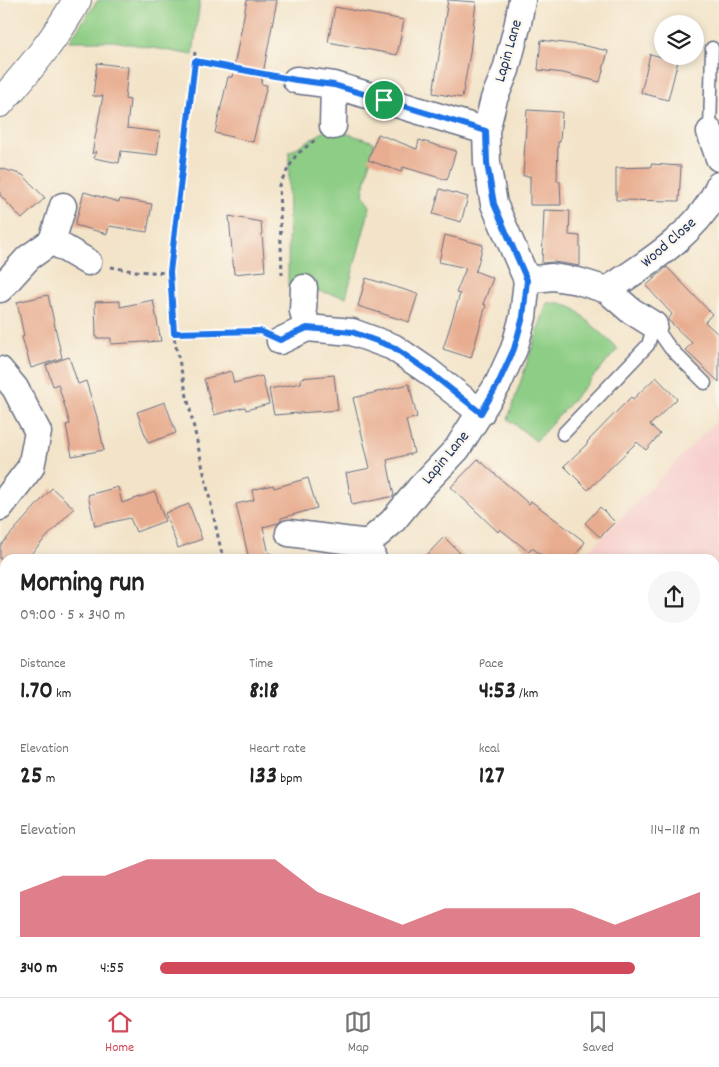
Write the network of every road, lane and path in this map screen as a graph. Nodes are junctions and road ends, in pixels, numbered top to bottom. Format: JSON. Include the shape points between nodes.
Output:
{"nodes":[{"id":1,"x":77,"y":0,"type":"edge"},
{"id":2,"x":522,"y":0,"type":"edge"},
{"id":3,"x":712,"y":48,"type":"dead end"},
{"id":4,"x":195,"y":52,"type":"dead end"},
{"id":5,"x":195,"y":61,"type":"junction"},
{"id":6,"x":296,"y":80,"type":"joint"},
{"id":7,"x":334,"y":85,"type":"junction"},
{"id":8,"x":0,"y":103,"type":"edge"},
{"id":9,"x":333,"y":126,"type":"joint"},
{"id":10,"x":486,"y":131,"type":"junction"},
{"id":11,"x":710,"y":132,"type":"joint"},
{"id":12,"x":719,"y":158,"type":"edge"},
{"id":13,"x":719,"y":185,"type":"edge"},
{"id":14,"x":63,"y":206,"type":"dead end"},
{"id":15,"x":52,"y":240,"type":"junction"},
{"id":16,"x":88,"y":262,"type":"joint"},
{"id":17,"x":170,"y":272,"type":"junction"},
{"id":18,"x":527,"y":280,"type":"junction"},
{"id":19,"x":293,"y":282,"type":"joint"},
{"id":20,"x":0,"y":289,"type":"edge"},
{"id":21,"x":607,"y":290,"type":"junction"},
{"id":22,"x":654,"y":325,"type":"junction"},
{"id":23,"x":307,"y":328,"type":"junction"},
{"id":24,"x":174,"y":333,"type":"junction"},
{"id":25,"x":280,"y":340,"type":"joint"},
{"id":26,"x":0,"y":370,"type":"edge"},
{"id":27,"x":705,"y":383,"type":"dead end"},
{"id":28,"x":481,"y":413,"type":"junction"},
{"id":29,"x":563,"y":434,"type":"dead end"},
{"id":30,"x":0,"y":507,"type":"edge"},
{"id":31,"x":289,"y":533,"type":"dead end"},
{"id":32,"x":370,"y":551,"type":"edge"},
{"id":33,"x":222,"y":554,"type":"edge"}],
"edges":[{"from":1,"to":8,"type":"street","via":[[40,56]]},
{"from":2,"to":10,"type":"street","name":"Lapin Lane","via":[[506,70]]},
{"from":3,"to":11,"type":"lane"},
{"from":4,"to":5,"type":"path"},
{"from":5,"to":6,"type":"path"},
{"from":5,"to":17,"type":"path"},
{"from":6,"to":7,"type":"street"},
{"from":7,"to":9,"type":"street"},
{"from":7,"to":10,"type":"street"},
{"from":9,"to":19,"type":"path","via":[[296,155],[279,185]]},
{"from":10,"to":18,"type":"street","name":"Lapin Lane","via":[[494,204]]},
{"from":11,"to":12,"type":"street"},
{"from":13,"to":21,"type":"street","name":"Wood Close","via":[[709,204],[679,238]]},
{"from":14,"to":15,"type":"street"},
{"from":15,"to":16,"type":"street"},
{"from":15,"to":20,"type":"street","via":[[28,258]]},
{"from":16,"to":17,"type":"path","via":[[133,271]]},
{"from":17,"to":24,"type":"path"},
{"from":18,"to":21,"type":"street","via":[[561,278]]},
{"from":18,"to":28,"type":"street","name":"Lapin Lane","via":[[523,317],[514,349]]},
{"from":19,"to":23,"type":"street"},
{"from":21,"to":22,"type":"street"},
{"from":22,"to":27,"type":"lane","via":[[670,348]]},
{"from":22,"to":29,"type":"lane","via":[[648,345]]},
{"from":23,"to":25,"type":"street"},
{"from":23,"to":28,"type":"street","via":[[352,332],[393,347]]},
{"from":24,"to":25,"type":"path","via":[[260,331]]},
{"from":24,"to":33,"type":"path"},
{"from":26,"to":30,"type":"street","via":[[15,388],[38,432],[31,468]]},
{"from":28,"to":32,"type":"street","name":"Lapin Lane","via":[[456,449]]},
{"from":31,"to":32,"type":"street","name":"Lapin Lane"}]}
